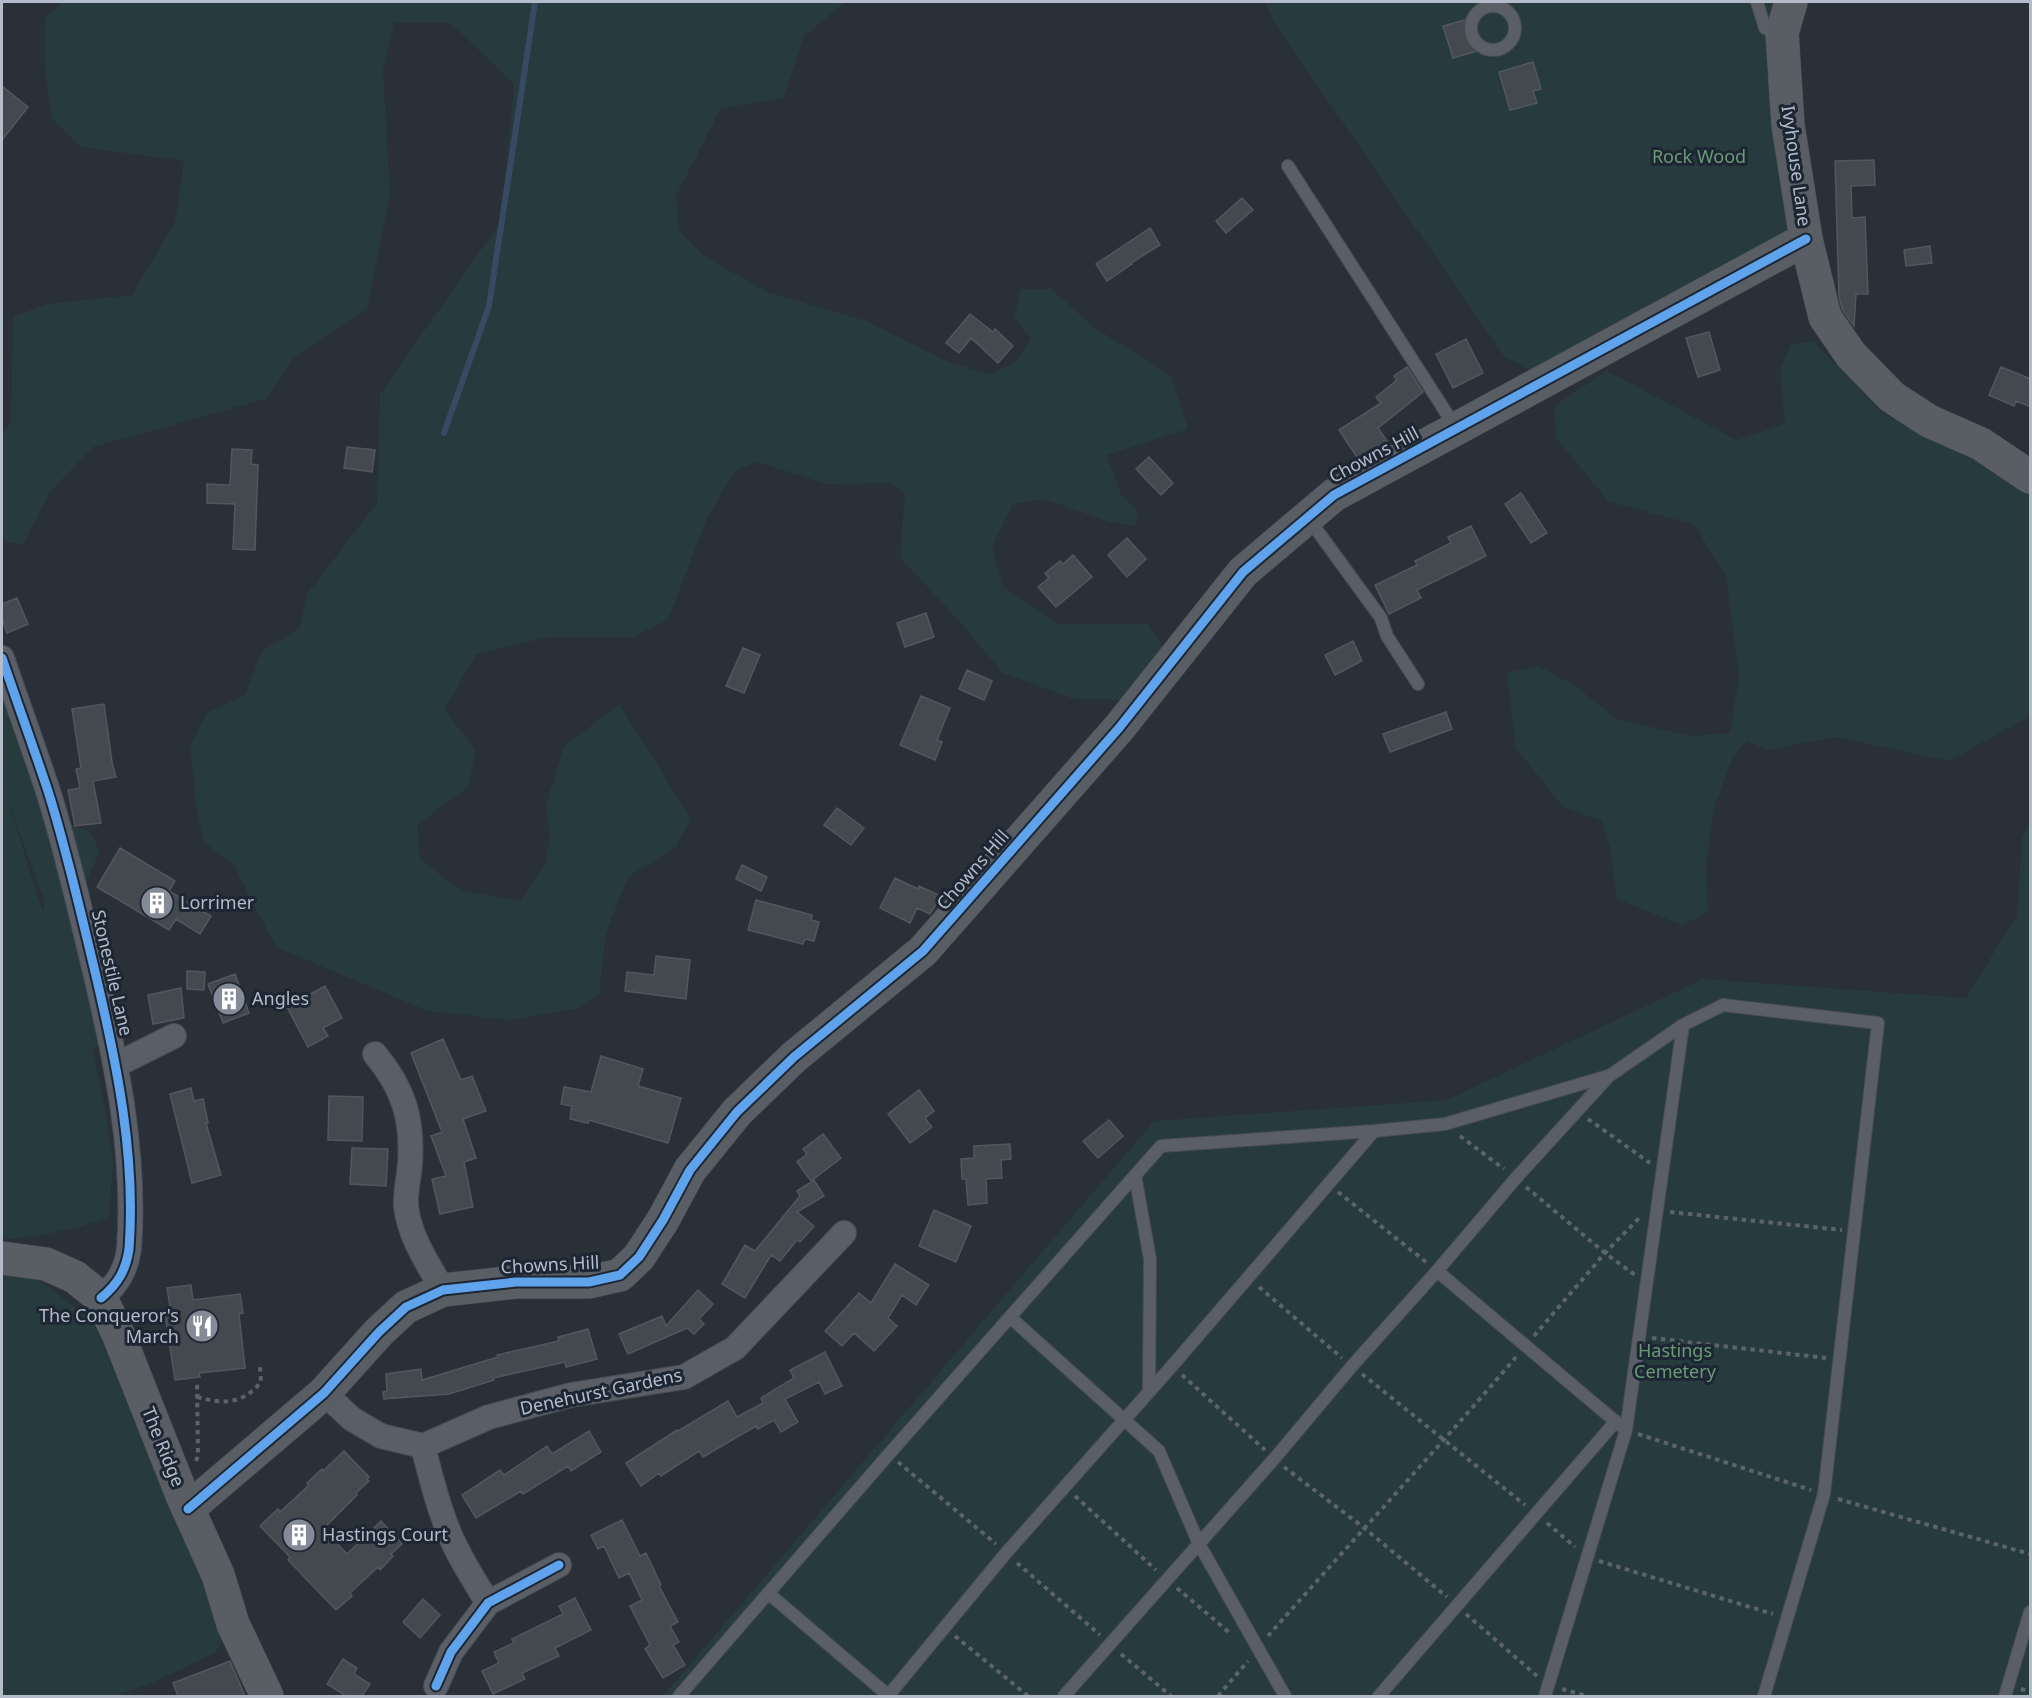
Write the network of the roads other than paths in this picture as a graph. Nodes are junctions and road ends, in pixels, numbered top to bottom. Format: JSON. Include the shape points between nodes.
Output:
{"nodes":[{"id":1,"x":1757,"y":2,"type":"edge"},
{"id":2,"x":1791,"y":2,"type":"edge"},
{"id":3,"x":1782,"y":33,"type":"junction"},
{"id":4,"x":1288,"y":166,"type":"dead end"},
{"id":5,"x":1806,"y":239,"type":"junction"},
{"id":6,"x":1457,"y":429,"type":"junction"},
{"id":7,"x":2031,"y":477,"type":"edge"},
{"id":8,"x":1308,"y":517,"type":"junction"},
{"id":9,"x":2,"y":658,"type":"edge"},
{"id":10,"x":1418,"y":684,"type":"dead end"},
{"id":11,"x":1683,"y":1025,"type":"junction"},
{"id":12,"x":174,"y":1036,"type":"dead end"},
{"id":13,"x":375,"y":1054,"type":"dead end"},
{"id":14,"x":117,"y":1065,"type":"junction"},
{"id":15,"x":1609,"y":1076,"type":"junction"},
{"id":16,"x":1374,"y":1131,"type":"junction"},
{"id":17,"x":1135,"y":1175,"type":"junction"},
{"id":18,"x":844,"y":1233,"type":"dead end"},
{"id":19,"x":2,"y":1258,"type":"edge"},
{"id":20,"x":1437,"y":1271,"type":"junction"},
{"id":21,"x":442,"y":1290,"type":"junction"},
{"id":22,"x":101,"y":1298,"type":"junction"},
{"id":23,"x":1011,"y":1318,"type":"junction"},
{"id":24,"x":1149,"y":1392,"type":"junction"},
{"id":25,"x":324,"y":1393,"type":"junction"},
{"id":26,"x":1124,"y":1421,"type":"junction"},
{"id":27,"x":1621,"y":1426,"type":"junction"},
{"id":28,"x":423,"y":1446,"type":"junction"},
{"id":29,"x":185,"y":1502,"type":"junction"},
{"id":30,"x":1199,"y":1544,"type":"junction"},
{"id":31,"x":559,"y":1565,"type":"dead end"},
{"id":32,"x":768,"y":1593,"type":"junction"},
{"id":33,"x":488,"y":1603,"type":"junction"},
{"id":34,"x":2031,"y":1612,"type":"edge"},
{"id":35,"x":436,"y":1686,"type":"dead end"},
{"id":36,"x":1546,"y":1691,"type":"edge"},
{"id":37,"x":267,"y":1696,"type":"edge"},
{"id":38,"x":679,"y":1696,"type":"edge"},
{"id":39,"x":888,"y":1696,"type":"edge"},
{"id":40,"x":1064,"y":1696,"type":"edge"},
{"id":41,"x":1285,"y":1696,"type":"edge"},
{"id":42,"x":1379,"y":1696,"type":"edge"},
{"id":43,"x":1764,"y":1696,"type":"edge"},
{"id":44,"x":2005,"y":1696,"type":"edge"}],
"edges":[{"from":1,"to":3,"type":"lane","via":[[1765,28]]},
{"from":2,"to":3,"type":"street","name":"Ivyhouse Lane"},
{"from":3,"to":5,"type":"street","name":"Ivyhouse Lane","via":[[1788,125]]},
{"from":4,"to":6,"type":"lane"},
{"from":5,"to":6,"type":"street","name":"Chowns Hill"},
{"from":5,"to":7,"type":"street","name":"Ivyhouse Lane","via":[[1825,317],[1851,355],[1892,397],[1929,421],[1981,444]]},
{"from":6,"to":8,"type":"street","name":"Chowns Hill","via":[[1334,495]]},
{"from":8,"to":10,"type":"lane","via":[[1381,618],[1387,636]]},
{"from":8,"to":21,"type":"street","name":"Chowns Hill","via":[[1243,572],[1119,728],[923,951],[794,1057],[738,1112],[690,1170],[639,1257],[620,1275],[589,1282],[516,1282]]},
{"from":9,"to":14,"type":"street","name":"Stonestile Lane","via":[[51,804]]},
{"from":11,"to":15,"type":"lane"},
{"from":11,"to":27,"type":"lane","via":[[1639,1336]]},
{"from":11,"to":43,"type":"lane","via":[[1723,1005],[1878,1023],[1824,1494]]},
{"from":12,"to":14,"type":"street"},
{"from":13,"to":21,"type":"street","via":[[402,1095],[410,1144],[406,1206],[414,1235]]},
{"from":14,"to":22,"type":"street","name":"Stonestile Lane","via":[[129,1156],[130,1234],[128,1261],[122,1276]]},
{"from":15,"to":16,"type":"lane","via":[[1445,1124]]},
{"from":15,"to":20,"type":"lane"},
{"from":16,"to":17,"type":"lane","via":[[1161,1146]]},
{"from":16,"to":24,"type":"lane"},
{"from":17,"to":23,"type":"lane"},
{"from":17,"to":24,"type":"lane","via":[[1150,1259]]},
{"from":18,"to":28,"type":"street","name":"Denehurst Gardens","via":[[735,1348],[684,1377],[571,1395],[489,1417]]},
{"from":19,"to":22,"type":"street","name":"The Ridge","via":[[46,1264],[75,1277]]},
{"from":20,"to":27,"type":"lane"},
{"from":20,"to":30,"type":"lane"},
{"from":21,"to":25,"type":"street","name":"Chowns Hill","via":[[406,1308]]},
{"from":22,"to":29,"type":"street","name":"The Ridge"},
{"from":23,"to":26,"type":"lane"},
{"from":23,"to":32,"type":"lane"},
{"from":24,"to":26,"type":"lane"},
{"from":25,"to":28,"type":"street","via":[[352,1419],[381,1436]]},
{"from":25,"to":29,"type":"street","name":"Chowns Hill"},
{"from":26,"to":30,"type":"lane","via":[[1159,1451]]},
{"from":26,"to":39,"type":"lane","via":[[1006,1553]]},
{"from":27,"to":36,"type":"lane","via":[[1587,1558]]},
{"from":27,"to":42,"type":"lane"},
{"from":28,"to":33,"type":"street","via":[[448,1531]]},
{"from":29,"to":37,"type":"street","name":"The Ridge","via":[[218,1575],[233,1624]]},
{"from":30,"to":40,"type":"lane"},
{"from":30,"to":41,"type":"lane"},
{"from":31,"to":33,"type":"street"},
{"from":32,"to":38,"type":"lane"},
{"from":32,"to":39,"type":"lane"},
{"from":33,"to":35,"type":"street","via":[[452,1652]]},
{"from":34,"to":44,"type":"lane"}]}
